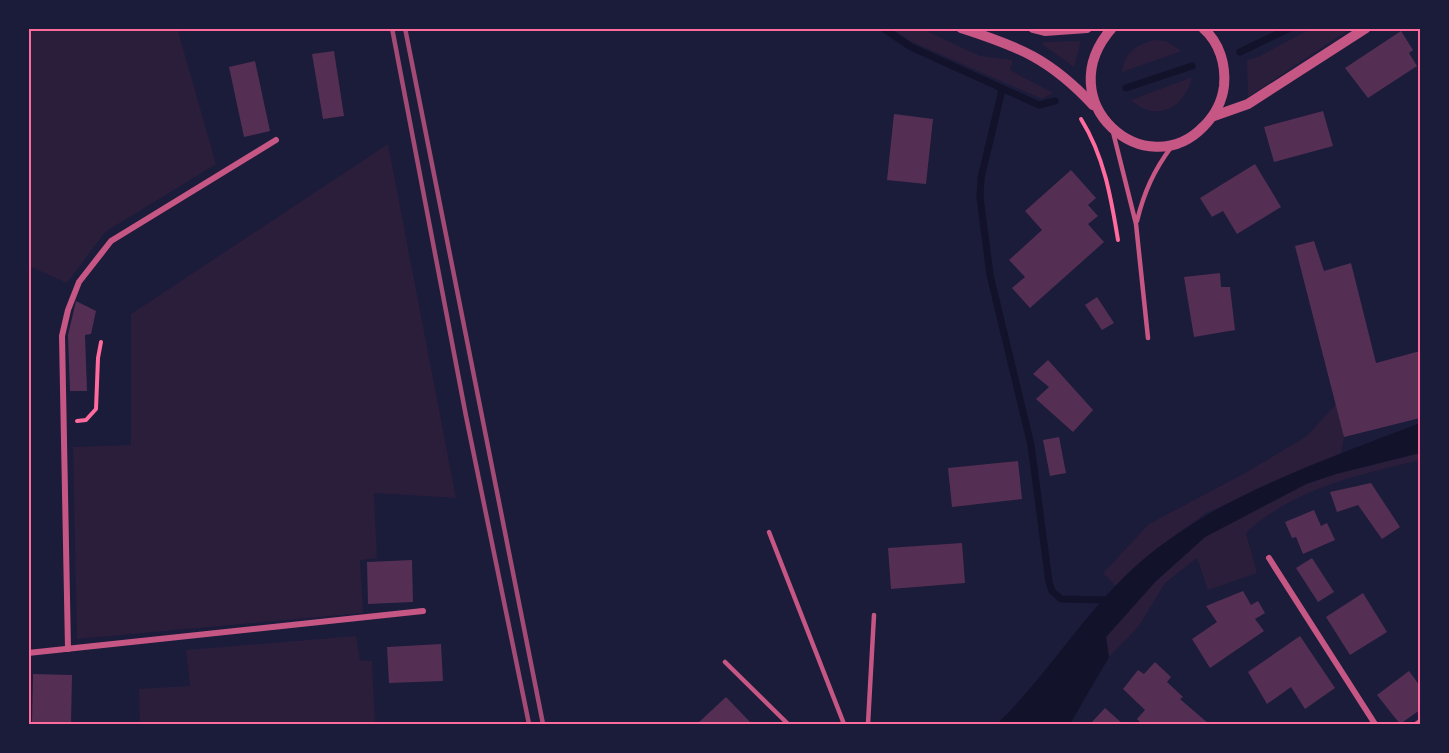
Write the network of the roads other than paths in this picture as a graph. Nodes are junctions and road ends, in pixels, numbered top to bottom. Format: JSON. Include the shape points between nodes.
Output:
{"nodes":[{"id":1,"x":961,"y":28,"type":"edge"},
{"id":2,"x":1033,"y":28,"type":"edge"},
{"id":3,"x":1087,"y":28,"type":"edge"},
{"id":4,"x":1112,"y":28,"type":"edge"},
{"id":5,"x":1203,"y":28,"type":"edge"},
{"id":6,"x":1366,"y":28,"type":"edge"},
{"id":7,"x":1096,"y":107,"type":"junction"},
{"id":8,"x":1214,"y":116,"type":"junction"},
{"id":9,"x":1112,"y":129,"type":"junction"},
{"id":10,"x":276,"y":140,"type":"dead end"},
{"id":11,"x":1173,"y":144,"type":"junction"},
{"id":12,"x":1136,"y":224,"type":"junction"},
{"id":13,"x":1148,"y":338,"type":"dead end"},
{"id":14,"x":769,"y":532,"type":"dead end"},
{"id":15,"x":1269,"y":558,"type":"dead end"},
{"id":16,"x":423,"y":611,"type":"dead end"},
{"id":17,"x":874,"y":615,"type":"dead end"},
{"id":18,"x":68,"y":649,"type":"junction"},
{"id":19,"x":28,"y":653,"type":"edge"},
{"id":20,"x":726,"y":662,"type":"dead end"},
{"id":21,"x":788,"y":724,"type":"edge"},
{"id":22,"x":844,"y":724,"type":"edge"},
{"id":23,"x":868,"y":724,"type":"edge"},
{"id":24,"x":1375,"y":724,"type":"edge"}],
"edges":[{"from":1,"to":7,"type":"street","via":[[1037,56],[1070,79]]},
{"from":2,"to":3,"type":"street"},
{"from":4,"to":7,"type":"street","via":[[1100,41],[1091,63],[1090,85]]},
{"from":5,"to":8,"type":"street","via":[[1219,50],[1225,72],[1223,95]]},
{"from":6,"to":8,"type":"street","via":[[1248,104]]},
{"from":7,"to":9,"type":"street"},
{"from":8,"to":11,"type":"street","via":[[1198,133]]},
{"from":9,"to":11,"type":"street","via":[[1131,141],[1151,146]]},
{"from":9,"to":12,"type":"lane"},
{"from":10,"to":18,"type":"street","via":[[111,241],[79,282],[62,336]]},
{"from":11,"to":12,"type":"lane","via":[[1155,168]]},
{"from":12,"to":13,"type":"lane"},
{"from":14,"to":22,"type":"lane"},
{"from":15,"to":24,"type":"street"},
{"from":16,"to":18,"type":"street"},
{"from":17,"to":23,"type":"lane"},
{"from":18,"to":19,"type":"street"},
{"from":20,"to":21,"type":"lane"}]}
